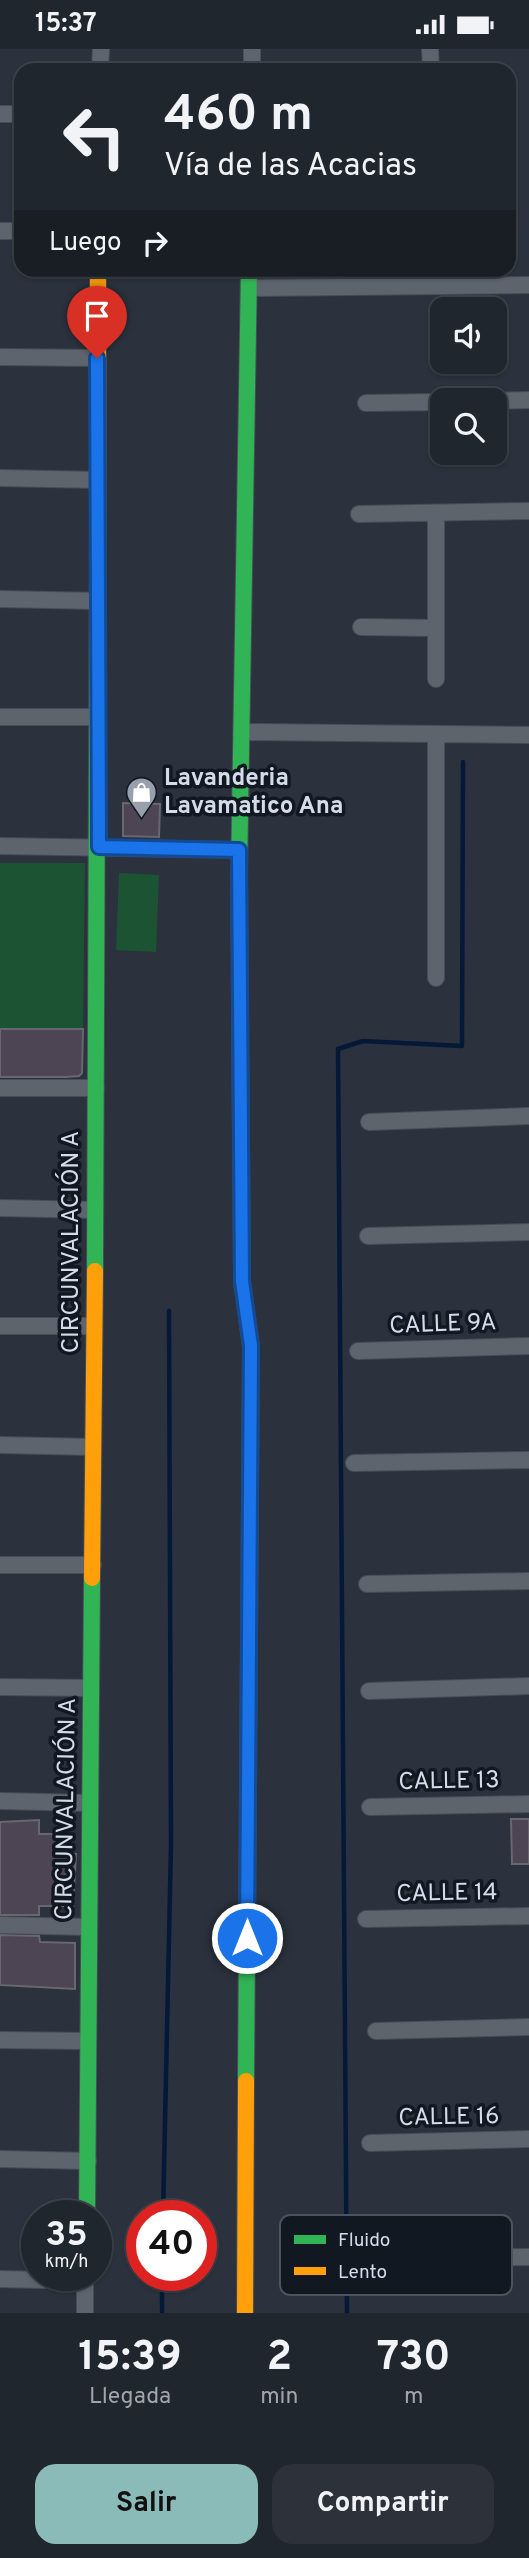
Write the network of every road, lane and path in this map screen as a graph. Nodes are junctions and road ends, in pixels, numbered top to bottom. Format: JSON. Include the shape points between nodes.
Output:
{"nodes":[{"id":1,"x":98,"y":277,"type":"edge"},
{"id":2,"x":250,"y":277,"type":"edge"},
{"id":3,"x":433,"y":277,"type":"edge"},
{"id":4,"x":529,"y":285,"type":"edge"},
{"id":5,"x":433,"y":286,"type":"junction"},
{"id":6,"x":249,"y":288,"type":"junction"},
{"id":7,"x":0,"y":357,"type":"edge"},
{"id":8,"x":97,"y":358,"type":"junction"},
{"id":9,"x":529,"y":400,"type":"edge"},
{"id":10,"x":507,"y":401,"type":"edge"},
{"id":11,"x":430,"y":402,"type":"edge"},
{"id":12,"x":366,"y":403,"type":"dead end"},
{"id":13,"x":0,"y":478,"type":"edge"},
{"id":14,"x":97,"y":480,"type":"junction"},
{"id":15,"x":529,"y":511,"type":"edge"},
{"id":16,"x":359,"y":514,"type":"dead end"},
{"id":17,"x":436,"y":514,"type":"junction"},
{"id":18,"x":0,"y":599,"type":"edge"},
{"id":19,"x":98,"y":601,"type":"junction"},
{"id":20,"x":361,"y":627,"type":"dead end"},
{"id":21,"x":436,"y":628,"type":"junction"},
{"id":22,"x":436,"y":679,"type":"dead end"},
{"id":23,"x":0,"y":717,"type":"edge"},
{"id":24,"x":97,"y":717,"type":"junction"},
{"id":25,"x":243,"y":732,"type":"junction"},
{"id":26,"x":436,"y":734,"type":"junction"},
{"id":27,"x":529,"y":735,"type":"edge"},
{"id":28,"x":0,"y":846,"type":"edge"},
{"id":29,"x":99,"y":847,"type":"junction"},
{"id":30,"x":239,"y":850,"type":"junction"},
{"id":31,"x":436,"y":978,"type":"dead end"},
{"id":32,"x":0,"y":1088,"type":"edge"},
{"id":33,"x":96,"y":1088,"type":"junction"},
{"id":34,"x":529,"y":1116,"type":"edge"},
{"id":35,"x":369,"y":1122,"type":"dead end"},
{"id":36,"x":0,"y":1208,"type":"edge"},
{"id":37,"x":95,"y":1210,"type":"junction"},
{"id":38,"x":529,"y":1232,"type":"edge"},
{"id":39,"x":368,"y":1236,"type":"dead end"},
{"id":40,"x":0,"y":1326,"type":"edge"},
{"id":41,"x":94,"y":1326,"type":"junction"},
{"id":42,"x":529,"y":1346,"type":"edge"},
{"id":43,"x":358,"y":1350,"type":"dead end"},
{"id":44,"x":0,"y":1445,"type":"edge"},
{"id":45,"x":93,"y":1447,"type":"junction"},
{"id":46,"x":529,"y":1460,"type":"edge"},
{"id":47,"x":354,"y":1463,"type":"dead end"},
{"id":48,"x":0,"y":1565,"type":"edge"},
{"id":49,"x":93,"y":1565,"type":"junction"},
{"id":50,"x":529,"y":1581,"type":"edge"},
{"id":51,"x":367,"y":1584,"type":"dead end"},
{"id":52,"x":529,"y":1686,"type":"edge"},
{"id":53,"x":0,"y":1687,"type":"edge"},
{"id":54,"x":91,"y":1688,"type":"junction"},
{"id":55,"x":369,"y":1691,"type":"dead end"},
{"id":56,"x":0,"y":1801,"type":"edge"},
{"id":57,"x":88,"y":1803,"type":"junction"},
{"id":58,"x":529,"y":1804,"type":"edge"},
{"id":59,"x":370,"y":1807,"type":"dead end"},
{"id":60,"x":529,"y":1916,"type":"edge"},
{"id":61,"x":366,"y":1919,"type":"dead end"},
{"id":62,"x":0,"y":1926,"type":"edge"},
{"id":63,"x":88,"y":1927,"type":"junction"},
{"id":64,"x":529,"y":2027,"type":"edge"},
{"id":65,"x":376,"y":2031,"type":"dead end"},
{"id":66,"x":0,"y":2040,"type":"edge"},
{"id":67,"x":87,"y":2041,"type":"junction"},
{"id":68,"x":529,"y":2139,"type":"edge"},
{"id":69,"x":370,"y":2143,"type":"dead end"},
{"id":70,"x":0,"y":2159,"type":"edge"},
{"id":71,"x":88,"y":2161,"type":"junction"},
{"id":72,"x":87,"y":2200,"type":"edge"},
{"id":73,"x":0,"y":2279,"type":"edge"},
{"id":74,"x":21,"y":2279,"type":"edge"},
{"id":75,"x":85,"y":2291,"type":"edge"},
{"id":76,"x":85,"y":2313,"type":"edge"},
{"id":77,"x":245,"y":2313,"type":"edge"}],
"edges":[{"from":1,"to":8,"type":"street","name":"CIRCUNVALACIÓN A"},
{"from":2,"to":6,"type":"street"},
{"from":3,"to":5,"type":"street"},
{"from":4,"to":5,"type":"street"},
{"from":5,"to":6,"type":"street"},
{"from":6,"to":25,"type":"street"},
{"from":7,"to":8,"type":"street"},
{"from":8,"to":14,"type":"street","name":"CIRCUNVALACIÓN A"},
{"from":9,"to":10,"type":"street"},
{"from":11,"to":12,"type":"street"},
{"from":13,"to":14,"type":"street"},
{"from":14,"to":19,"type":"street","name":"CIRCUNVALACIÓN A"},
{"from":15,"to":17,"type":"street"},
{"from":16,"to":17,"type":"street"},
{"from":17,"to":21,"type":"street"},
{"from":18,"to":19,"type":"street"},
{"from":19,"to":24,"type":"street","name":"CIRCUNVALACIÓN A"},
{"from":20,"to":21,"type":"street"},
{"from":21,"to":22,"type":"street"},
{"from":23,"to":24,"type":"street"},
{"from":24,"to":29,"type":"street","name":"CIRCUNVALACIÓN A"},
{"from":25,"to":26,"type":"street"},
{"from":25,"to":30,"type":"street"},
{"from":26,"to":27,"type":"street"},
{"from":26,"to":31,"type":"street"},
{"from":28,"to":29,"type":"street"},
{"from":29,"to":30,"type":"street"},
{"from":29,"to":33,"type":"street","name":"CIRCUNVALACIÓN A"},
{"from":30,"to":77,"type":"street","via":[[242,1281],[251,1346]]},
{"from":32,"to":33,"type":"street"},
{"from":33,"to":37,"type":"street","name":"CIRCUNVALACIÓN A"},
{"from":34,"to":35,"type":"street"},
{"from":36,"to":37,"type":"street"},
{"from":37,"to":41,"type":"street","name":"CIRCUNVALACIÓN A"},
{"from":38,"to":39,"type":"street"},
{"from":40,"to":41,"type":"street"},
{"from":41,"to":45,"type":"street","name":"CIRCUNVALACIÓN A"},
{"from":42,"to":43,"type":"street","name":"CALLE 9A"},
{"from":44,"to":45,"type":"street"},
{"from":45,"to":49,"type":"street","name":"CIRCUNVALACIÓN A"},
{"from":46,"to":47,"type":"street"},
{"from":48,"to":49,"type":"street"},
{"from":49,"to":54,"type":"street","name":"CIRCUNVALACIÓN A"},
{"from":50,"to":51,"type":"street"},
{"from":52,"to":55,"type":"street"},
{"from":53,"to":54,"type":"street"},
{"from":54,"to":57,"type":"street","name":"CIRCUNVALACIÓN A"},
{"from":56,"to":57,"type":"street"},
{"from":57,"to":63,"type":"street","name":"CIRCUNVALACIÓN A"},
{"from":58,"to":59,"type":"street","name":"CALLE 13"},
{"from":60,"to":61,"type":"street","name":"CALLE 14"},
{"from":62,"to":63,"type":"street"},
{"from":63,"to":67,"type":"street","name":"CIRCUNVALACIÓN A"},
{"from":64,"to":65,"type":"street"},
{"from":66,"to":67,"type":"street"},
{"from":67,"to":71,"type":"street","name":"CIRCUNVALACIÓN A"},
{"from":68,"to":69,"type":"street","name":"CALLE 16"},
{"from":70,"to":71,"type":"street"},
{"from":71,"to":72,"type":"street","name":"CIRCUNVALACIÓN A"},
{"from":73,"to":74,"type":"street"},
{"from":75,"to":76,"type":"street"}]}
